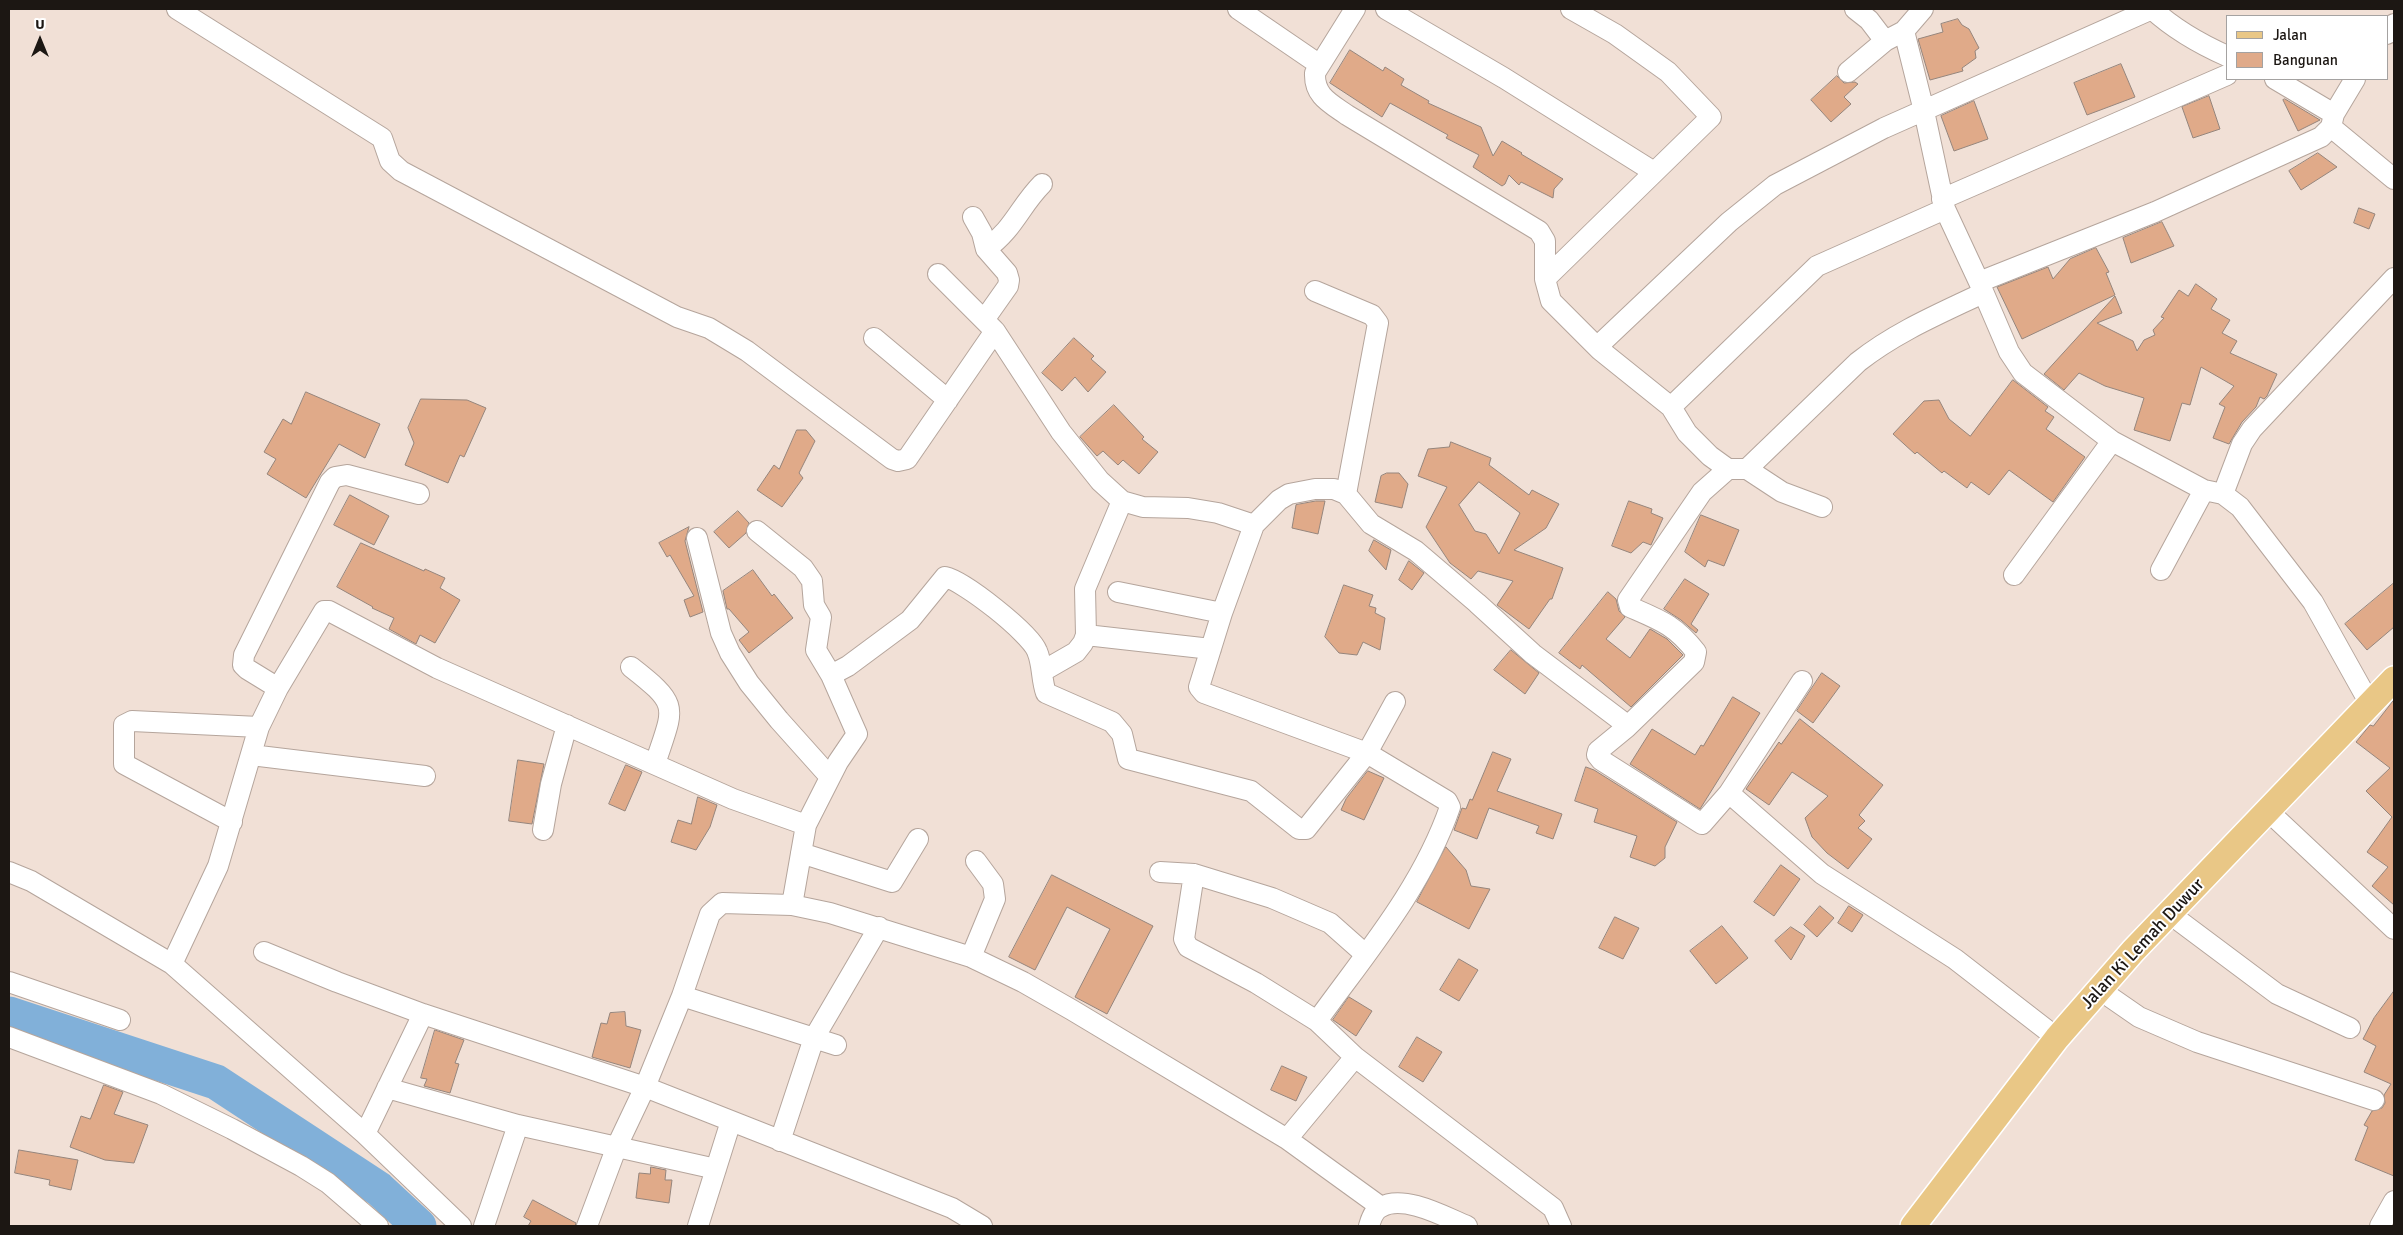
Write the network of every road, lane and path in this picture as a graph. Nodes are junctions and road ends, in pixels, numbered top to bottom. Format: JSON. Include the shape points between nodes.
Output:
{"nodes":[{"id":1,"x":177,"y":9,"type":"edge"},
{"id":2,"x":1238,"y":9,"type":"edge"},
{"id":3,"x":1355,"y":9,"type":"edge"},
{"id":4,"x":1386,"y":9,"type":"edge"},
{"id":5,"x":1571,"y":9,"type":"edge"},
{"id":6,"x":1856,"y":9,"type":"edge"},
{"id":7,"x":1923,"y":9,"type":"edge"},
{"id":8,"x":2152,"y":9,"type":"edge"},
{"id":9,"x":1904,"y":31,"type":"junction"},
{"id":10,"x":1885,"y":41,"type":"junction"},
{"id":11,"x":2226,"y":56,"type":"edge"},
{"id":12,"x":1320,"y":65,"type":"junction"},
{"id":13,"x":1848,"y":72,"type":"dead end"},
{"id":14,"x":2226,"y":75,"type":"edge"},
{"id":15,"x":2275,"y":80,"type":"edge"},
{"id":16,"x":2354,"y":80,"type":"edge"},
{"id":17,"x":1924,"y":111,"type":"junction"},
{"id":18,"x":2332,"y":121,"type":"junction"},
{"id":19,"x":1654,"y":172,"type":"junction"},
{"id":20,"x":2394,"y":179,"type":"edge"},
{"id":21,"x":1042,"y":184,"type":"dead end"},
{"id":22,"x":1943,"y":204,"type":"junction"},
{"id":23,"x":972,"y":217,"type":"dead end"},
{"id":24,"x":986,"y":249,"type":"junction"},
{"id":25,"x":938,"y":274,"type":"dead end"},
{"id":26,"x":2394,"y":278,"type":"edge"},
{"id":27,"x":1545,"y":279,"type":"junction"},
{"id":28,"x":1981,"y":288,"type":"junction"},
{"id":29,"x":1315,"y":290,"type":"dead end"},
{"id":30,"x":990,"y":326,"type":"junction"},
{"id":31,"x":874,"y":338,"type":"dead end"},
{"id":32,"x":1598,"y":346,"type":"junction"},
{"id":33,"x":948,"y":400,"type":"junction"},
{"id":34,"x":1671,"y":407,"type":"junction"},
{"id":35,"x":2112,"y":441,"type":"junction"},
{"id":36,"x":1723,"y":477,"type":"junction"},
{"id":37,"x":2213,"y":492,"type":"junction"},
{"id":38,"x":419,"y":494,"type":"dead end"},
{"id":39,"x":1346,"y":494,"type":"junction"},
{"id":40,"x":1122,"y":500,"type":"junction"},
{"id":41,"x":1822,"y":507,"type":"dead end"},
{"id":42,"x":1254,"y":525,"type":"junction"},
{"id":43,"x":757,"y":531,"type":"dead end"},
{"id":44,"x":698,"y":538,"type":"dead end"},
{"id":45,"x":2161,"y":570,"type":"dead end"},
{"id":46,"x":2014,"y":575,"type":"dead end"},
{"id":47,"x":1118,"y":592,"type":"dead end"},
{"id":48,"x":1222,"y":613,"type":"junction"},
{"id":49,"x":1086,"y":635,"type":"junction"},
{"id":50,"x":1211,"y":649,"type":"junction"},
{"id":51,"x":631,"y":667,"type":"dead end"},
{"id":52,"x":1043,"y":671,"type":"junction"},
{"id":53,"x":832,"y":674,"type":"junction"},
{"id":54,"x":2394,"y":679,"type":"edge"},
{"id":55,"x":1802,"y":681,"type":"dead end"},
{"id":56,"x":278,"y":688,"type":"junction"},
{"id":57,"x":1395,"y":702,"type":"dead end"},
{"id":58,"x":2370,"y":704,"type":"junction"},
{"id":59,"x":567,"y":725,"type":"junction"},
{"id":60,"x":1627,"y":725,"type":"junction"},
{"id":61,"x":259,"y":727,"type":"junction"},
{"id":62,"x":1367,"y":753,"type":"junction"},
{"id":63,"x":251,"y":755,"type":"junction"},
{"id":64,"x":655,"y":764,"type":"junction"},
{"id":65,"x":833,"y":771,"type":"junction"},
{"id":66,"x":425,"y":776,"type":"dead end"},
{"id":67,"x":1729,"y":793,"type":"junction"},
{"id":68,"x":2268,"y":811,"type":"junction"},
{"id":69,"x":232,"y":822,"type":"junction"},
{"id":70,"x":806,"y":825,"type":"junction"},
{"id":71,"x":543,"y":830,"type":"dead end"},
{"id":72,"x":918,"y":839,"type":"dead end"},
{"id":73,"x":801,"y":853,"type":"junction"},
{"id":74,"x":976,"y":861,"type":"dead end"},
{"id":75,"x":9,"y":872,"type":"edge"},
{"id":76,"x":1160,"y":872,"type":"dead end"},
{"id":77,"x":1194,"y":874,"type":"junction"},
{"id":78,"x":792,"y":905,"type":"junction"},
{"id":79,"x":2170,"y":914,"type":"junction"},
{"id":80,"x":879,"y":927,"type":"junction"},
{"id":81,"x":2394,"y":929,"type":"edge"},
{"id":82,"x":264,"y":952,"type":"dead end"},
{"id":83,"x":1365,"y":954,"type":"junction"},
{"id":84,"x":971,"y":957,"type":"junction"},
{"id":85,"x":172,"y":964,"type":"junction"},
{"id":86,"x":9,"y":982,"type":"edge"},
{"id":87,"x":2100,"y":990,"type":"junction"},
{"id":88,"x":682,"y":996,"type":"junction"},
{"id":89,"x":423,"y":1014,"type":"junction"},
{"id":90,"x":120,"y":1020,"type":"dead end"},
{"id":91,"x":1317,"y":1021,"type":"junction"},
{"id":92,"x":2350,"y":1028,"type":"dead end"},
{"id":93,"x":9,"y":1038,"type":"edge"},
{"id":94,"x":814,"y":1038,"type":"junction"},
{"id":95,"x":2057,"y":1038,"type":"junction"},
{"id":96,"x":836,"y":1045,"type":"dead end"},
{"id":97,"x":1355,"y":1057,"type":"junction"},
{"id":98,"x":645,"y":1087,"type":"junction"},
{"id":99,"x":387,"y":1088,"type":"junction"},
{"id":100,"x":2374,"y":1100,"type":"dead end"},
{"id":101,"x":731,"y":1121,"type":"junction"},
{"id":102,"x":518,"y":1125,"type":"junction"},
{"id":103,"x":364,"y":1134,"type":"junction"},
{"id":104,"x":1287,"y":1139,"type":"junction"},
{"id":105,"x":780,"y":1141,"type":"junction"},
{"id":106,"x":617,"y":1146,"type":"junction"},
{"id":107,"x":716,"y":1169,"type":"junction"},
{"id":108,"x":2394,"y":1201,"type":"edge"},
{"id":109,"x":1381,"y":1206,"type":"junction"},
{"id":110,"x":378,"y":1226,"type":"edge"},
{"id":111,"x":461,"y":1226,"type":"edge"},
{"id":112,"x":484,"y":1226,"type":"edge"},
{"id":113,"x":587,"y":1226,"type":"edge"},
{"id":114,"x":698,"y":1226,"type":"edge"},
{"id":115,"x":982,"y":1226,"type":"edge"},
{"id":116,"x":1369,"y":1226,"type":"edge"},
{"id":117,"x":1467,"y":1226,"type":"edge"},
{"id":118,"x":1561,"y":1226,"type":"edge"},
{"id":119,"x":1913,"y":1226,"type":"edge"},
{"id":120,"x":2380,"y":1226,"type":"edge"}],
"edges":[{"from":1,"to":33,"type":"street","via":[[382,138],[390,161],[401,171],[677,317],[709,328],[747,351],[892,459],[907,459]]},
{"from":2,"to":12,"type":"street"},
{"from":3,"to":12,"type":"street"},
{"from":4,"to":19,"type":"street"},
{"from":5,"to":19,"type":"street","via":[[1668,72],[1711,117]]},
{"from":6,"to":10,"type":"street"},
{"from":7,"to":9,"type":"street"},
{"from":8,"to":11,"type":"street","via":[[2205,46]]},
{"from":8,"to":17,"type":"street"},
{"from":9,"to":10,"type":"street"},
{"from":9,"to":17,"type":"street"},
{"from":10,"to":13,"type":"street"},
{"from":12,"to":27,"type":"street","via":[[1315,73],[1315,83],[1320,96],[1539,231],[1545,241]]},
{"from":14,"to":22,"type":"street"},
{"from":15,"to":18,"type":"street"},
{"from":16,"to":18,"type":"street"},
{"from":17,"to":22,"type":"street"},
{"from":17,"to":32,"type":"street","via":[[1863,138],[1775,185],[1729,222]]},
{"from":18,"to":20,"type":"street"},
{"from":18,"to":28,"type":"street","via":[[2321,137]]},
{"from":19,"to":27,"type":"street"},
{"from":21,"to":24,"type":"street","via":[[1001,238]]},
{"from":22,"to":28,"type":"street"},
{"from":22,"to":34,"type":"street","via":[[1817,266]]},
{"from":23,"to":24,"type":"street","via":[[982,233]]},
{"from":24,"to":30,"type":"street","via":[[1007,272],[1009,280]]},
{"from":25,"to":30,"type":"street"},
{"from":26,"to":37,"type":"street","via":[[2252,429]]},
{"from":27,"to":32,"type":"street","via":[[1551,301]]},
{"from":28,"to":35,"type":"street","via":[[2009,352],[2023,374]]},
{"from":28,"to":36,"type":"street","via":[[1876,348]]},
{"from":29,"to":39,"type":"street","via":[[1372,315],[1378,323]]},
{"from":30,"to":33,"type":"street"},
{"from":30,"to":40,"type":"street","via":[[1061,432],[1100,481]]},
{"from":31,"to":33,"type":"street"},
{"from":32,"to":34,"type":"street"},
{"from":34,"to":36,"type":"street","via":[[1686,433],[1710,456]]},
{"from":35,"to":37,"type":"street"},
{"from":35,"to":46,"type":"street"},
{"from":36,"to":41,"type":"street","via":[[1782,492]]},
{"from":36,"to":60,"type":"street","via":[[1632,592],[1627,604],[1672,626],[1696,652],[1696,657]]},
{"from":37,"to":45,"type":"street"},
{"from":37,"to":58,"type":"street","via":[[2240,507],[2314,602]]},
{"from":38,"to":56,"type":"street","via":[[347,475],[335,477],[330,482],[244,655],[243,665],[247,669]]},
{"from":39,"to":42,"type":"street","via":[[1334,489],[1315,489],[1289,494]]},
{"from":39,"to":60,"type":"street","via":[[1371,524],[1416,551],[1533,654]]},
{"from":40,"to":42,"type":"street","via":[[1143,507],[1188,508],[1218,513]]},
{"from":40,"to":49,"type":"street","via":[[1085,589]]},
{"from":42,"to":48,"type":"street"},
{"from":43,"to":53,"type":"street","via":[[803,568],[812,581],[814,605],[821,617],[816,650]]},
{"from":44,"to":65,"type":"street","via":[[721,633],[730,653],[779,720]]},
{"from":47,"to":48,"type":"street"},
{"from":48,"to":50,"type":"street"},
{"from":49,"to":50,"type":"street"},
{"from":49,"to":52,"type":"street","via":[[1076,652]]},
{"from":50,"to":62,"type":"street","via":[[1200,684],[1201,692]]},
{"from":51,"to":64,"type":"street","via":[[661,690],[670,710]]},
{"from":52,"to":53,"type":"street","via":[[1037,650],[1022,630],[1005,615],[945,577],[910,620],[848,666]]},
{"from":52,"to":62,"type":"street","via":[[1046,692],[1119,727],[1128,760],[1251,791],[1302,830]]},
{"from":53,"to":65,"type":"street","via":[[856,734]]},
{"from":54,"to":58,"type":"main road","name":"Jalan Ki Lemah Duwur"},
{"from":55,"to":67,"type":"street"},
{"from":56,"to":59,"type":"street","via":[[322,612],[328,610],[437,668]]},
{"from":56,"to":61,"type":"street"},
{"from":57,"to":62,"type":"street"},
{"from":58,"to":68,"type":"main road","name":"Jalan Ki Lemah Duwur"},
{"from":59,"to":64,"type":"street"},
{"from":59,"to":71,"type":"street"},
{"from":60,"to":67,"type":"street","via":[[1598,751],[1601,760],[1702,824]]},
{"from":61,"to":63,"type":"street"},
{"from":61,"to":69,"type":"street","via":[[132,721],[124,725],[124,764]]},
{"from":62,"to":83,"type":"street","via":[[1447,801],[1450,807],[1441,833],[1415,882],[1387,927]]},
{"from":63,"to":66,"type":"street"},
{"from":63,"to":69,"type":"street"},
{"from":64,"to":70,"type":"street","via":[[733,799]]},
{"from":65,"to":70,"type":"street"},
{"from":67,"to":95,"type":"street","via":[[1822,874],[1954,959]]},
{"from":68,"to":79,"type":"main road","name":"Jalan Ki Lemah Duwur"},
{"from":68,"to":81,"type":"street"},
{"from":69,"to":85,"type":"street","via":[[218,866]]},
{"from":70,"to":73,"type":"street"},
{"from":72,"to":73,"type":"street","via":[[892,882]]},
{"from":73,"to":78,"type":"street"},
{"from":74,"to":84,"type":"street","via":[[993,884],[995,899]]},
{"from":75,"to":85,"type":"street","via":[[31,881]]},
{"from":76,"to":77,"type":"street"},
{"from":77,"to":83,"type":"street","via":[[1272,898],[1330,923]]},
{"from":77,"to":91,"type":"street","via":[[1184,939],[1186,944]]},
{"from":78,"to":80,"type":"street","via":[[830,912]]},
{"from":78,"to":88,"type":"street","via":[[718,905],[710,914]]},
{"from":79,"to":87,"type":"main road","name":"Jalan Ki Lemah Duwur"},
{"from":79,"to":92,"type":"street","via":[[2278,994]]},
{"from":80,"to":84,"type":"street"},
{"from":80,"to":94,"type":"street"},
{"from":82,"to":89,"type":"street"},
{"from":83,"to":91,"type":"street"},
{"from":84,"to":104,"type":"street","via":[[1048,996]]},
{"from":85,"to":103,"type":"street"},
{"from":86,"to":90,"type":"street"},
{"from":87,"to":95,"type":"main road","name":"Jalan Ki Lemah Duwur"},
{"from":87,"to":100,"type":"street","via":[[2139,1017],[2197,1042]]},
{"from":88,"to":94,"type":"street"},
{"from":88,"to":98,"type":"street"},
{"from":89,"to":98,"type":"street"},
{"from":89,"to":99,"type":"street"},
{"from":91,"to":97,"type":"street"},
{"from":93,"to":110,"type":"street","via":[[161,1094],[232,1129],[328,1183]]},
{"from":94,"to":96,"type":"street"},
{"from":94,"to":105,"type":"street"},
{"from":95,"to":119,"type":"main road","name":"Jalan Ki Lemah Duwur"},
{"from":97,"to":104,"type":"street"},
{"from":97,"to":118,"type":"street","via":[[1552,1208]]},
{"from":98,"to":101,"type":"street"},
{"from":98,"to":106,"type":"street"},
{"from":99,"to":102,"type":"street"},
{"from":99,"to":103,"type":"street"},
{"from":101,"to":105,"type":"street"},
{"from":101,"to":107,"type":"street"},
{"from":102,"to":106,"type":"street"},
{"from":102,"to":112,"type":"street"},
{"from":103,"to":111,"type":"street"},
{"from":104,"to":109,"type":"street"},
{"from":105,"to":115,"type":"street","via":[[952,1208]]},
{"from":106,"to":107,"type":"street"},
{"from":106,"to":113,"type":"street"},
{"from":107,"to":114,"type":"street"},
{"from":108,"to":120,"type":"street"},
{"from":109,"to":116,"type":"street","via":[[1373,1214]]},
{"from":109,"to":117,"type":"street","via":[[1409,1204]]}]}
